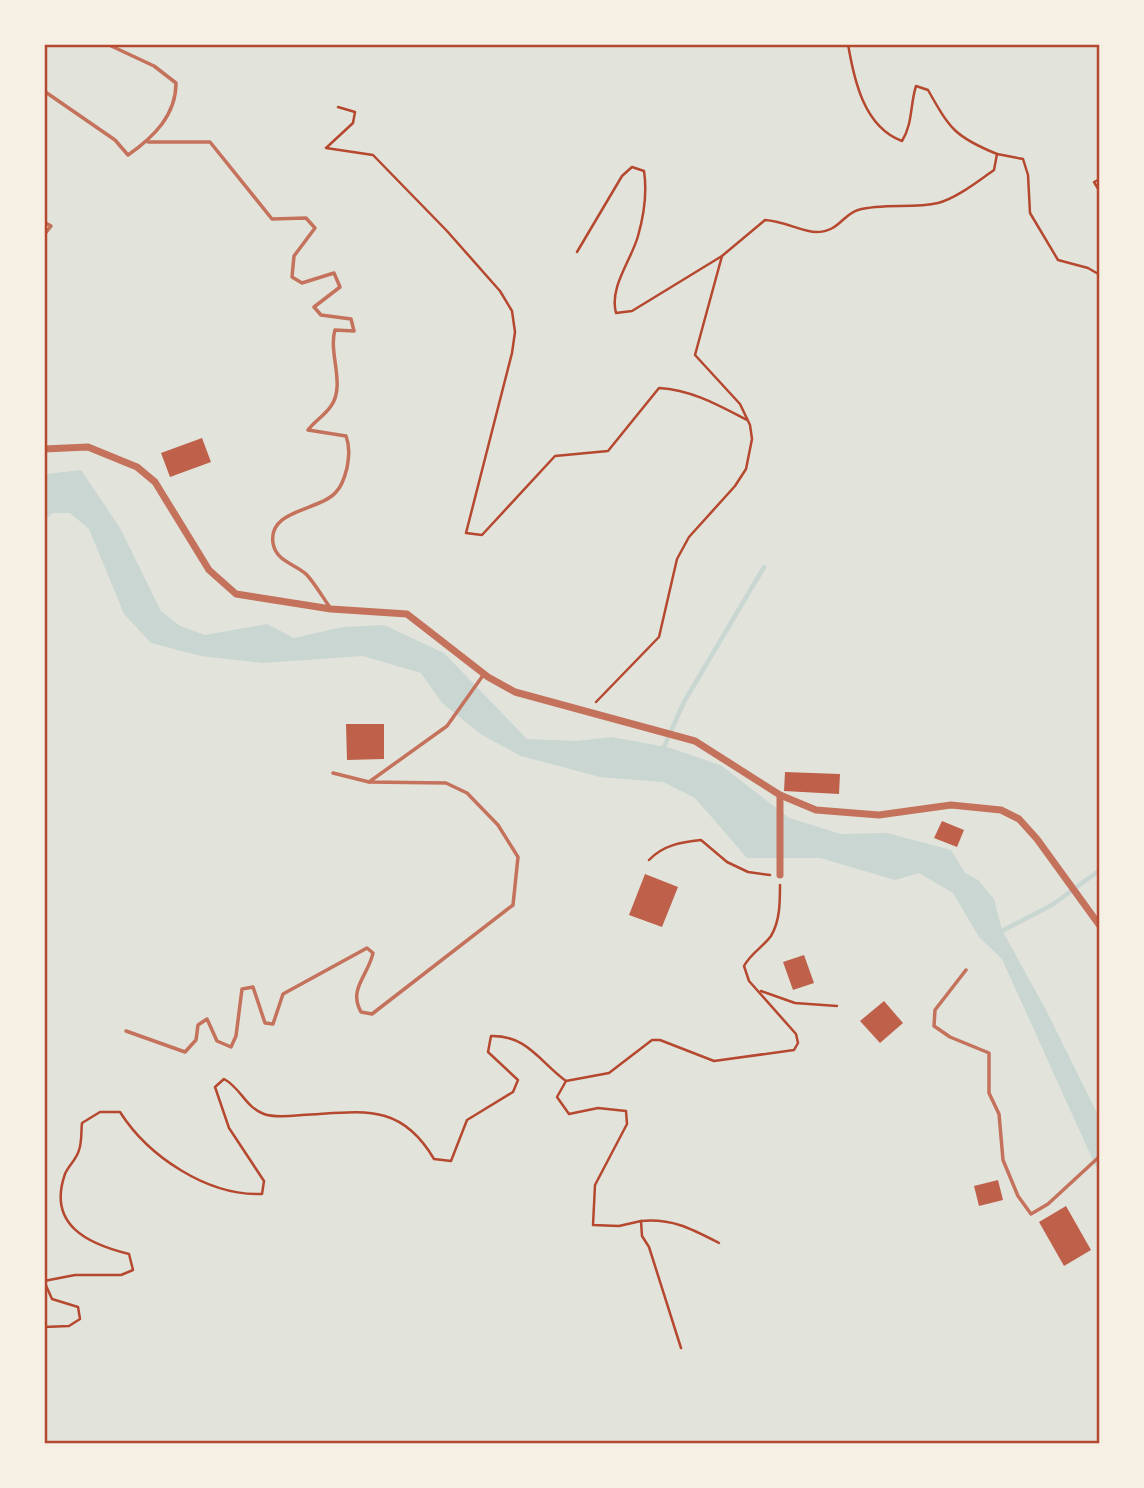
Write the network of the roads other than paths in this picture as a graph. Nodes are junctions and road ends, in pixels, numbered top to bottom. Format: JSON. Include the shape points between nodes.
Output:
{"nodes":[{"id":1,"x":107,"y":44,"type":"edge"},
{"id":2,"x":44,"y":91,"type":"edge"},
{"id":3,"x":148,"y":142,"type":"junction"},
{"id":4,"x":44,"y":222,"type":"edge"},
{"id":5,"x":44,"y":235,"type":"edge"},
{"id":6,"x":44,"y":449,"type":"edge"},
{"id":7,"x":331,"y":609,"type":"junction"},
{"id":8,"x":484,"y":675,"type":"junction"},
{"id":9,"x":333,"y":773,"type":"dead end"},
{"id":10,"x":369,"y":782,"type":"junction"},
{"id":11,"x":780,"y":796,"type":"dead end"},
{"id":12,"x":780,"y":875,"type":"dead end"},
{"id":13,"x":1100,"y":926,"type":"edge"},
{"id":14,"x":966,"y":970,"type":"dead end"},
{"id":15,"x":126,"y":1031,"type":"dead end"},
{"id":16,"x":1100,"y":1156,"type":"edge"}],
"edges":[{"from":1,"to":3,"type":"lane","via":[[154,66],[176,83],[176,103]]},
{"from":2,"to":3,"type":"lane","via":[[115,140],[128,155]]},
{"from":3,"to":7,"type":"lane","via":[[209,142],[272,219],[306,218],[315,228],[294,256],[292,277],[302,283],[334,274],[340,287],[314,307],[321,314],[351,319],[354,331],[335,330],[331,343],[337,392],[309,430],[346,436],[350,447],[345,477],[335,493],[312,508],[289,514],[277,526],[273,542],[283,561],[306,574]]},
{"from":4,"to":5,"type":"lane","via":[[51,226]]},
{"from":6,"to":7,"type":"street","via":[[88,447],[137,467],[155,482],[209,570],[236,594]]},
{"from":7,"to":8,"type":"street","via":[[407,614]]},
{"from":8,"to":10,"type":"lane","via":[[447,726]]},
{"from":8,"to":13,"type":"street","via":[[515,692],[695,741],[780,795],[817,810],[879,815],[951,805],[1001,810],[1019,819]]},
{"from":9,"to":10,"type":"lane"},
{"from":10,"to":15,"type":"lane","via":[[446,783],[467,793],[498,825],[518,857],[513,905],[372,1014],[361,1012],[355,1002],[355,990],[373,953],[366,948],[283,994],[273,1024],[265,1023],[253,987],[242,989],[231,1046],[217,1041],[207,1019],[198,1025],[186,1052]]},
{"from":11,"to":12,"type":"street"},
{"from":14,"to":16,"type":"lane","via":[[935,1010],[934,1026],[989,1053],[989,1093],[999,1114],[1003,1160],[1031,1214],[1048,1205]]}]}
